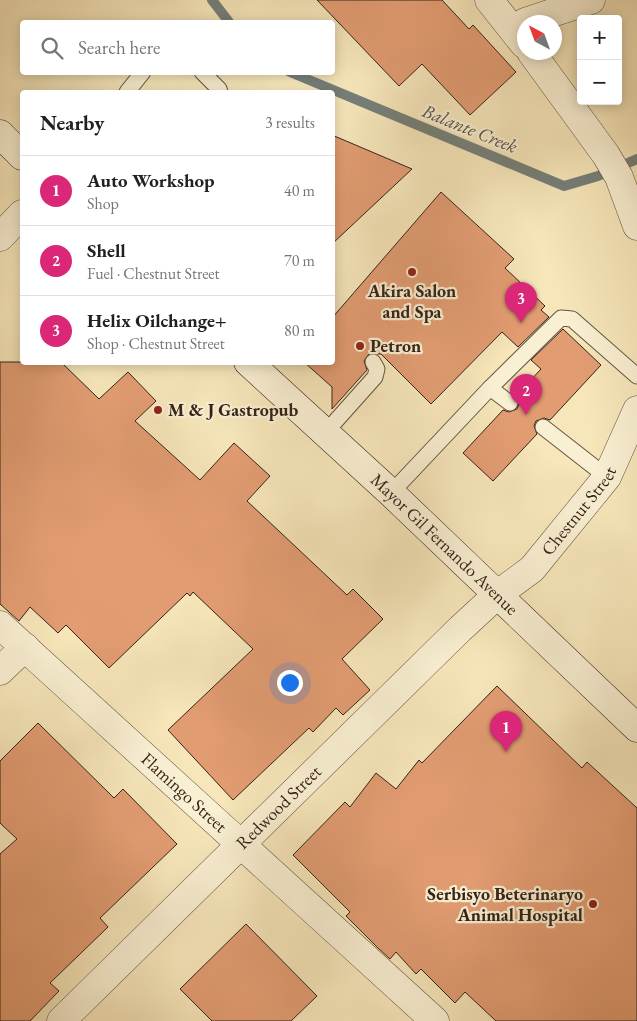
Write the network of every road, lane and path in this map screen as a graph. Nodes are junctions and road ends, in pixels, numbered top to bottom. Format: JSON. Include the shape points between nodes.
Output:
{"nodes":[{"id":1,"x":489,"y":0,"type":"edge"},
{"id":2,"x":591,"y":0,"type":"edge"},
{"id":3,"x":555,"y":15,"type":"edge"},
{"id":4,"x":517,"y":25,"type":"edge"},
{"id":5,"x":536,"y":60,"type":"edge"},
{"id":6,"x":141,"y":75,"type":"edge"},
{"id":7,"x":205,"y":75,"type":"edge"},
{"id":8,"x":129,"y":90,"type":"edge"},
{"id":9,"x":219,"y":90,"type":"edge"},
{"id":10,"x":0,"y":134,"type":"edge"},
{"id":11,"x":20,"y":154,"type":"edge"},
{"id":12,"x":20,"y":216,"type":"edge"},
{"id":13,"x":637,"y":226,"type":"edge"},
{"id":14,"x":0,"y":237,"type":"edge"},
{"id":15,"x":373,"y":362,"type":"dead end"},
{"id":16,"x":261,"y":367,"type":"edge"},
{"id":17,"x":637,"y":376,"type":"edge"},
{"id":18,"x":490,"y":388,"type":"junction"},
{"id":19,"x":510,"y":403,"type":"dead end"},
{"id":20,"x":637,"y":410,"type":"edge"},
{"id":21,"x":543,"y":427,"type":"dead end"},
{"id":22,"x":325,"y":433,"type":"junction"},
{"id":23,"x":607,"y":477,"type":"junction"},
{"id":24,"x":391,"y":492,"type":"junction"},
{"id":25,"x":498,"y":594,"type":"junction"},
{"id":26,"x":0,"y":624,"type":"edge"},
{"id":27,"x":25,"y":646,"type":"junction"},
{"id":28,"x":0,"y":671,"type":"edge"},
{"id":29,"x":637,"y":728,"type":"edge"},
{"id":30,"x":242,"y":845,"type":"junction"},
{"id":31,"x":61,"y":1021,"type":"edge"},
{"id":32,"x":435,"y":1021,"type":"edge"}],
"edges":[{"from":1,"to":4,"type":"street"},
{"from":2,"to":3,"type":"street"},
{"from":5,"to":13,"type":"street","via":[[613,166]]},
{"from":6,"to":8,"type":"lane"},
{"from":7,"to":9,"type":"lane"},
{"from":10,"to":11,"type":"street"},
{"from":12,"to":14,"type":"street"},
{"from":15,"to":22,"type":"lane","via":[[377,369],[375,377]]},
{"from":16,"to":22,"type":"street","name":"Mayor Gil Fernando Avenue"},
{"from":17,"to":18,"type":"lane","via":[[572,319],[561,318]]},
{"from":18,"to":19,"type":"lane"},
{"from":18,"to":24,"type":"lane"},
{"from":20,"to":23,"type":"street","name":"Chestnut Street"},
{"from":21,"to":23,"type":"lane"},
{"from":22,"to":24,"type":"street","name":"Mayor Gil Fernando Avenue"},
{"from":23,"to":25,"type":"street","name":"Chestnut Street","via":[[532,569]]},
{"from":24,"to":25,"type":"street","name":"Mayor Gil Fernando Avenue"},
{"from":25,"to":29,"type":"street","name":"Mayor Gil Fernando Avenue"},
{"from":25,"to":30,"type":"street","name":"Redwood Street"},
{"from":26,"to":27,"type":"street","name":"Flamingo Street"},
{"from":27,"to":28,"type":"street"},
{"from":27,"to":30,"type":"street","name":"Flamingo Street"},
{"from":30,"to":31,"type":"street","name":"Redwood Street"},
{"from":30,"to":32,"type":"street","name":"Flamingo Street"}]}
